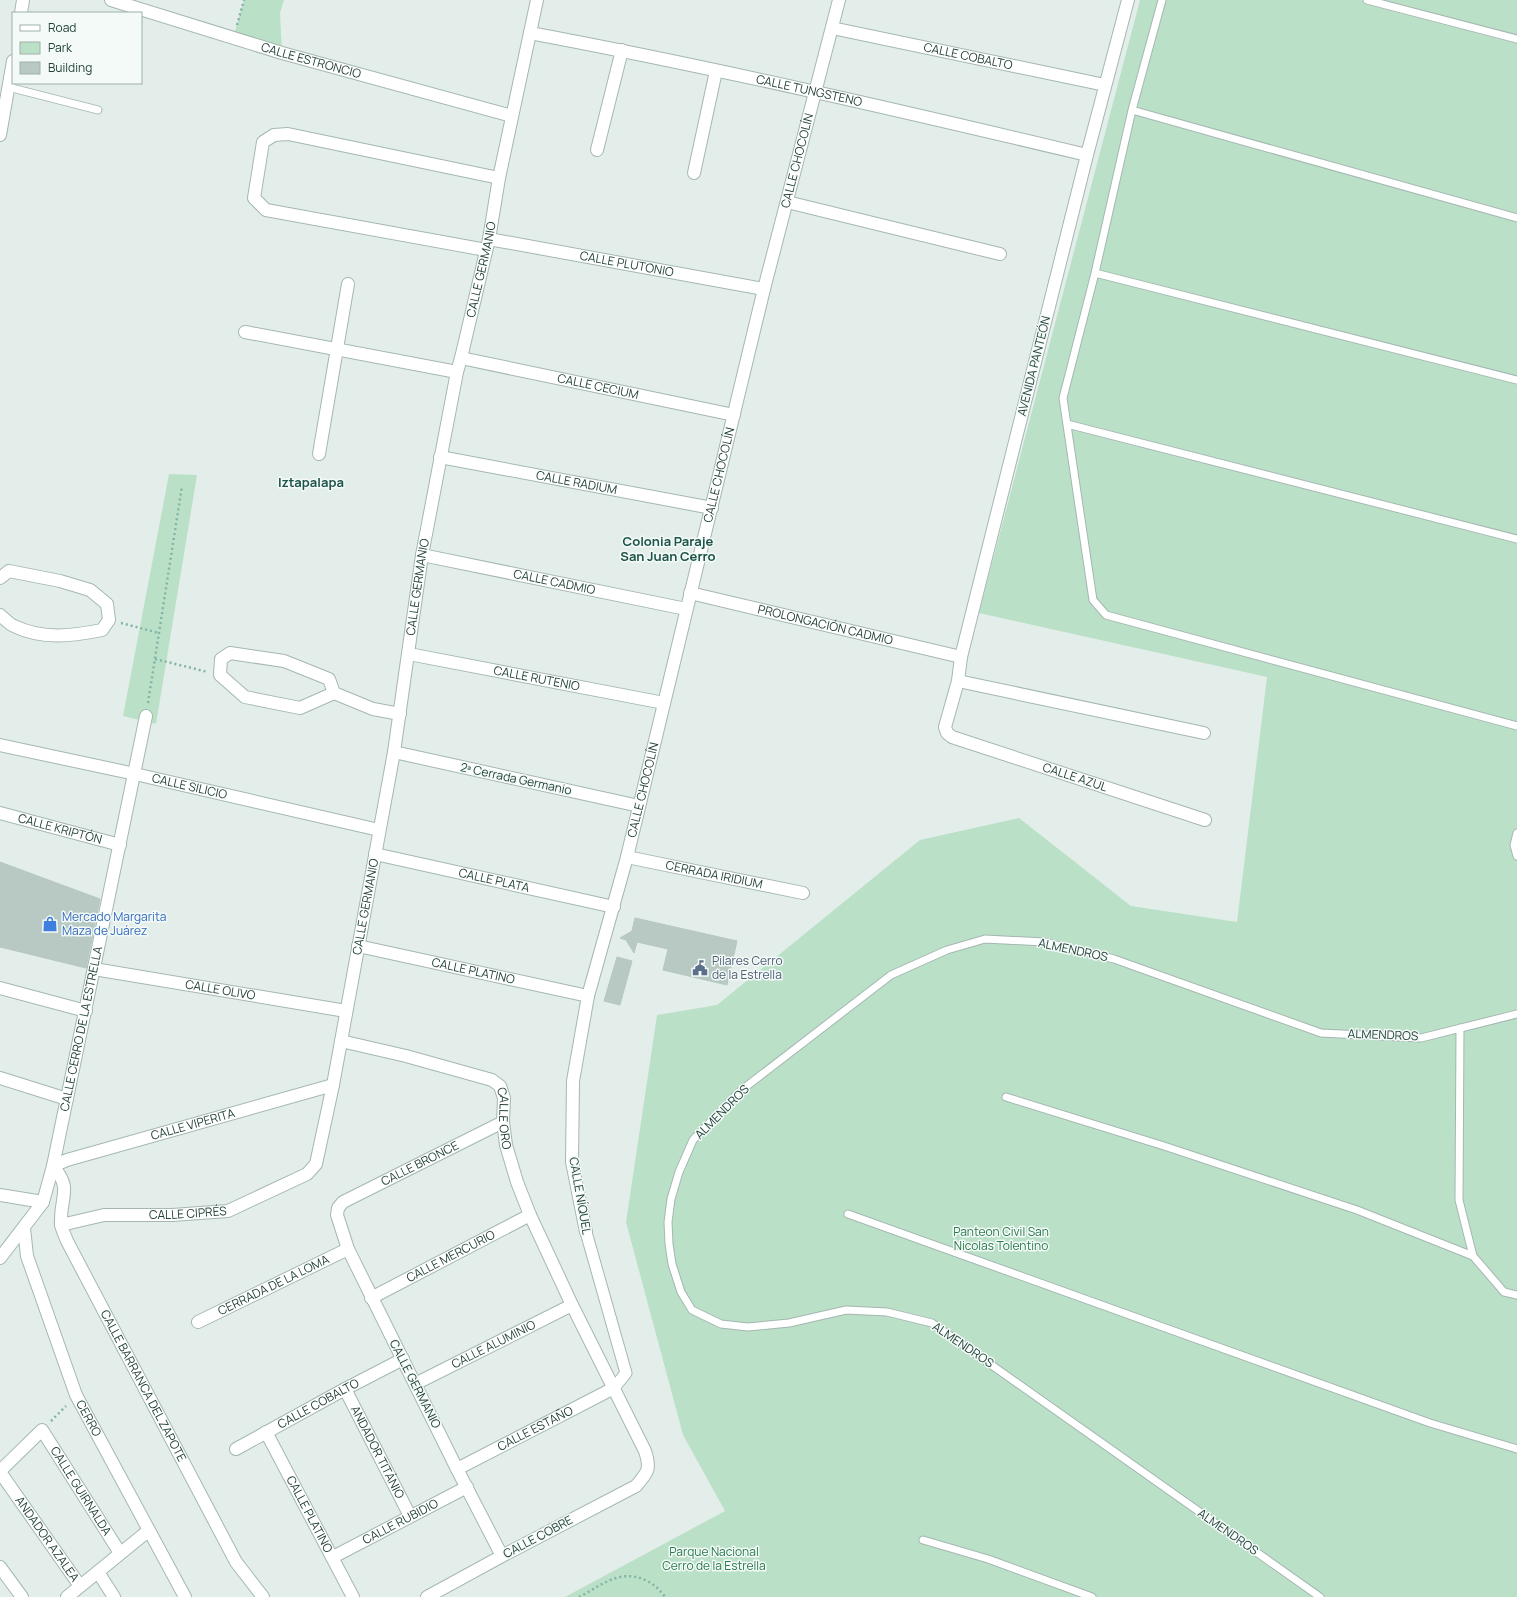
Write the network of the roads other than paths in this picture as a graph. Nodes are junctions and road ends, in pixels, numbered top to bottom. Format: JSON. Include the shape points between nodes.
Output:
{"nodes":[{"id":1,"x":24,"y":0,"type":"edge"},
{"id":2,"x":111,"y":0,"type":"edge"},
{"id":3,"x":537,"y":0,"type":"edge"},
{"id":4,"x":839,"y":0,"type":"edge"},
{"id":5,"x":1128,"y":0,"type":"edge"},
{"id":6,"x":1162,"y":0,"type":"edge"},
{"id":7,"x":1367,"y":0,"type":"edge"},
{"id":8,"x":21,"y":12,"type":"edge"},
{"id":9,"x":832,"y":28,"type":"junction"},
{"id":10,"x":530,"y":33,"type":"junction"},
{"id":11,"x":1517,"y":40,"type":"edge"},
{"id":12,"x":622,"y":50,"type":"junction"},
{"id":13,"x":12,"y":66,"type":"edge"},
{"id":14,"x":716,"y":71,"type":"junction"},
{"id":15,"x":1105,"y":85,"type":"junction"},
{"id":16,"x":8,"y":87,"type":"junction"},
{"id":17,"x":816,"y":91,"type":"junction"},
{"id":18,"x":98,"y":110,"type":"dead end"},
{"id":19,"x":1132,"y":110,"type":"junction"},
{"id":20,"x":512,"y":116,"type":"junction"},
{"id":21,"x":0,"y":135,"type":"edge"},
{"id":22,"x":597,"y":150,"type":"dead end"},
{"id":23,"x":1087,"y":155,"type":"junction"},
{"id":24,"x":694,"y":173,"type":"dead end"},
{"id":25,"x":499,"y":178,"type":"junction"},
{"id":26,"x":787,"y":202,"type":"junction"},
{"id":27,"x":1517,"y":218,"type":"edge"},
{"id":28,"x":487,"y":245,"type":"junction"},
{"id":29,"x":1000,"y":254,"type":"dead end"},
{"id":30,"x":1095,"y":273,"type":"junction"},
{"id":31,"x":348,"y":284,"type":"dead end"},
{"id":32,"x":764,"y":289,"type":"junction"},
{"id":33,"x":245,"y":332,"type":"dead end"},
{"id":34,"x":336,"y":349,"type":"junction"},
{"id":35,"x":461,"y":358,"type":"junction"},
{"id":36,"x":457,"y":372,"type":"junction"},
{"id":37,"x":1517,"y":380,"type":"edge"},
{"id":38,"x":734,"y":415,"type":"junction"},
{"id":39,"x":1067,"y":424,"type":"junction"},
{"id":40,"x":319,"y":454,"type":"dead end"},
{"id":41,"x":440,"y":457,"type":"junction"},
{"id":42,"x":712,"y":508,"type":"junction"},
{"id":43,"x":1517,"y":539,"type":"edge"},
{"id":44,"x":422,"y":554,"type":"junction"},
{"id":45,"x":0,"y":578,"type":"edge"},
{"id":46,"x":690,"y":593,"type":"junction"},
{"id":47,"x":686,"y":609,"type":"junction"},
{"id":48,"x":0,"y":615,"type":"edge"},
{"id":49,"x":409,"y":654,"type":"junction"},
{"id":50,"x":961,"y":657,"type":"junction"},
{"id":51,"x":958,"y":681,"type":"junction"},
{"id":52,"x":334,"y":693,"type":"junction"},
{"id":53,"x":664,"y":703,"type":"junction"},
{"id":54,"x":400,"y":714,"type":"junction"},
{"id":55,"x":146,"y":716,"type":"road end"},
{"id":56,"x":1517,"y":726,"type":"edge"},
{"id":57,"x":947,"y":733,"type":"joint"},
{"id":58,"x":1204,"y":733,"type":"dead end"},
{"id":59,"x":0,"y":746,"type":"edge"},
{"id":60,"x":394,"y":752,"type":"junction"},
{"id":61,"x":135,"y":774,"type":"junction"},
{"id":62,"x":639,"y":806,"type":"junction"},
{"id":63,"x":0,"y":814,"type":"edge"},
{"id":64,"x":1205,"y":820,"type":"dead end"},
{"id":65,"x":380,"y":830,"type":"junction"},
{"id":66,"x":1517,"y":833,"type":"edge"},
{"id":67,"x":120,"y":845,"type":"junction"},
{"id":68,"x":375,"y":854,"type":"junction"},
{"id":69,"x":1517,"y":856,"type":"edge"},
{"id":70,"x":627,"y":857,"type":"junction"},
{"id":71,"x":803,"y":893,"type":"dead end"},
{"id":72,"x":614,"y":907,"type":"junction"},
{"id":73,"x":358,"y":946,"type":"junction"},
{"id":74,"x":94,"y":969,"type":"junction"},
{"id":75,"x":0,"y":988,"type":"edge"},
{"id":76,"x":588,"y":996,"type":"junction"},
{"id":77,"x":86,"y":1011,"type":"junction"},
{"id":78,"x":346,"y":1011,"type":"junction"},
{"id":79,"x":1517,"y":1014,"type":"edge"},
{"id":80,"x":1460,"y":1028,"type":"junction"},
{"id":81,"x":340,"y":1041,"type":"junction"},
{"id":82,"x":0,"y":1078,"type":"edge"},
{"id":83,"x":333,"y":1085,"type":"junction"},
{"id":84,"x":1006,"y":1097,"type":"dead end"},
{"id":85,"x":67,"y":1099,"type":"junction"},
{"id":86,"x":503,"y":1122,"type":"junction"},
{"id":87,"x":53,"y":1166,"type":"junction"},
{"id":88,"x":307,"y":1174,"type":"joint"},
{"id":89,"x":0,"y":1195,"type":"edge"},
{"id":90,"x":43,"y":1202,"type":"junction"},
{"id":91,"x":338,"y":1208,"type":"joint"},
{"id":92,"x":848,"y":1214,"type":"dead end"},
{"id":93,"x":530,"y":1215,"type":"junction"},
{"id":94,"x":61,"y":1225,"type":"junction"},
{"id":95,"x":24,"y":1228,"type":"junction"},
{"id":96,"x":586,"y":1232,"type":"joint"},
{"id":97,"x":348,"y":1249,"type":"junction"},
{"id":98,"x":1473,"y":1256,"type":"junction"},
{"id":99,"x":0,"y":1258,"type":"edge"},
{"id":100,"x":1517,"y":1295,"type":"edge"},
{"id":101,"x":372,"y":1298,"type":"junction"},
{"id":102,"x":572,"y":1305,"type":"junction"},
{"id":103,"x":198,"y":1322,"type":"dead end"},
{"id":104,"x":402,"y":1359,"type":"junction"},
{"id":105,"x":415,"y":1384,"type":"junction"},
{"id":106,"x":614,"y":1388,"type":"junction"},
{"id":107,"x":345,"y":1389,"type":"junction"},
{"id":108,"x":266,"y":1432,"type":"junction"},
{"id":109,"x":236,"y":1449,"type":"dead end"},
{"id":110,"x":1517,"y":1449,"type":"edge"},
{"id":111,"x":457,"y":1469,"type":"junction"},
{"id":112,"x":0,"y":1472,"type":"edge"},
{"id":113,"x":467,"y":1487,"type":"junction"},
{"id":114,"x":410,"y":1516,"type":"junction"},
{"id":115,"x":148,"y":1531,"type":"junction"},
{"id":116,"x":923,"y":1540,"type":"dead end"},
{"id":117,"x":120,"y":1553,"type":"junction"},
{"id":118,"x":502,"y":1556,"type":"junction"},
{"id":119,"x":333,"y":1557,"type":"junction"},
{"id":120,"x":0,"y":1567,"type":"edge"},
{"id":121,"x":98,"y":1572,"type":"junction"},
{"id":122,"x":80,"y":1586,"type":"junction"},
{"id":123,"x":22,"y":1597,"type":"edge"},
{"id":124,"x":67,"y":1597,"type":"edge"},
{"id":125,"x":114,"y":1597,"type":"edge"},
{"id":126,"x":185,"y":1597,"type":"edge"},
{"id":127,"x":264,"y":1597,"type":"edge"},
{"id":128,"x":353,"y":1597,"type":"edge"},
{"id":129,"x":427,"y":1597,"type":"edge"},
{"id":130,"x":1092,"y":1597,"type":"edge"},
{"id":131,"x":1320,"y":1597,"type":"edge"}],
"edges":[{"from":1,"to":8,"type":"street"},
{"from":2,"to":20,"type":"street","name":"CALLE ESTRONCIO","via":[[233,38]]},
{"from":3,"to":10,"type":"street","name":"CALLE GERMANIO"},
{"from":4,"to":9,"type":"street","name":"CALLE CHOCOLÍN"},
{"from":5,"to":15,"type":"street","name":"AVENIDA PANTEÓN"},
{"from":6,"to":19,"type":"lane"},
{"from":7,"to":11,"type":"lane"},
{"from":9,"to":15,"type":"street","name":"CALLE COBALTO"},
{"from":9,"to":17,"type":"street","name":"CALLE CHOCOLÍN"},
{"from":10,"to":12,"type":"street","name":"CALLE TUNGSTENO"},
{"from":10,"to":20,"type":"street","name":"CALLE GERMANIO"},
{"from":12,"to":14,"type":"street","name":"CALLE TUNGSTENO"},
{"from":12,"to":22,"type":"street"},
{"from":13,"to":16,"type":"street"},
{"from":14,"to":17,"type":"street","name":"CALLE TUNGSTENO"},
{"from":14,"to":24,"type":"street"},
{"from":15,"to":23,"type":"street","name":"AVENIDA PANTEÓN"},
{"from":16,"to":18,"type":"lane"},
{"from":16,"to":21,"type":"street"},
{"from":17,"to":23,"type":"street","name":"CALLE TUNGSTENO"},
{"from":17,"to":26,"type":"street","name":"CALLE CHOCOLÍN"},
{"from":19,"to":27,"type":"lane"},
{"from":19,"to":30,"type":"lane"},
{"from":20,"to":25,"type":"street","name":"CALLE GERMANIO"},
{"from":23,"to":50,"type":"street","name":"AVENIDA PANTEÓN"},
{"from":25,"to":28,"type":"street","name":"CALLE GERMANIO"},
{"from":25,"to":28,"type":"street","name":"CALLE PLUTONIO","via":[[288,134],[274,134],[264,142],[254,198],[266,210]]},
{"from":26,"to":29,"type":"street"},
{"from":26,"to":32,"type":"street","name":"CALLE CHOCOLÍN"},
{"from":28,"to":32,"type":"street","name":"CALLE PLUTONIO"},
{"from":28,"to":35,"type":"street","name":"CALLE GERMANIO"},
{"from":30,"to":37,"type":"lane"},
{"from":30,"to":39,"type":"lane","via":[[1063,398]]},
{"from":31,"to":34,"type":"street"},
{"from":32,"to":38,"type":"street","name":"CALLE CHOCOLÍN"},
{"from":33,"to":34,"type":"street"},
{"from":34,"to":36,"type":"street"},
{"from":34,"to":40,"type":"street"},
{"from":35,"to":36,"type":"street","name":"CALLE GERMANIO"},
{"from":35,"to":38,"type":"street","name":"CALLE CECIUM"},
{"from":36,"to":41,"type":"street","name":"CALLE GERMANIO"},
{"from":38,"to":42,"type":"street","name":"CALLE CHOCOLÍN"},
{"from":39,"to":43,"type":"lane"},
{"from":39,"to":56,"type":"lane","via":[[1092,600],[1106,615]]},
{"from":41,"to":42,"type":"street","name":"CALLE RADIUM"},
{"from":41,"to":44,"type":"street","name":"CALLE GERMANIO"},
{"from":42,"to":46,"type":"street","name":"CALLE CHOCOLÍN"},
{"from":44,"to":47,"type":"street","name":"CALLE CADMIO"},
{"from":44,"to":49,"type":"street","name":"CALLE GERMANIO"},
{"from":45,"to":48,"type":"street","via":[[9,571],[90,590],[107,604],[109,620],[102,630],[71,636],[42,636],[13,626]]},
{"from":46,"to":47,"type":"street","name":"CALLE CHOCOLÍN"},
{"from":46,"to":50,"type":"street","name":"PROLONGACIÓN CADMIO"},
{"from":47,"to":53,"type":"street","name":"CALLE CHOCOLÍN"},
{"from":49,"to":53,"type":"street","name":"CALLE RUTENIO"},
{"from":49,"to":54,"type":"street","name":"CALLE GERMANIO"},
{"from":50,"to":51,"type":"street","name":"AVENIDA PANTEÓN"},
{"from":51,"to":57,"type":"street","name":"AVENIDA PANTEÓN","via":[[945,727]]},
{"from":51,"to":58,"type":"street"},
{"from":52,"to":52,"type":"street","via":[[329,679],[284,661],[230,653],[221,659],[220,675],[245,697],[300,708]]},
{"from":52,"to":54,"type":"street","via":[[373,709]]},
{"from":53,"to":62,"type":"street","name":"CALLE CHOCOLÍN"},
{"from":54,"to":60,"type":"street","name":"CALLE GERMANIO"},
{"from":55,"to":61,"type":"street","name":"CALLE CERRO DE LA ESTRELLA"},
{"from":57,"to":64,"type":"street","name":"CALLE AZUL","via":[[952,737]]},
{"from":59,"to":61,"type":"street","name":"CALLE SILICIO"},
{"from":60,"to":62,"type":"street","name":"2ª Cerrada Germanio"},
{"from":60,"to":65,"type":"street","name":"CALLE GERMANIO"},
{"from":61,"to":65,"type":"street","name":"CALLE SILICIO"},
{"from":61,"to":67,"type":"street","name":"CALLE CERRO DE LA ESTRELLA"},
{"from":62,"to":70,"type":"street","name":"CALLE CHOCOLÍN"},
{"from":63,"to":67,"type":"street","name":"CALLE KRIPTÓN"},
{"from":65,"to":68,"type":"street","name":"CALLE GERMANIO"},
{"from":66,"to":69,"type":"lane","via":[[1514,845]]},
{"from":67,"to":74,"type":"street","name":"CALLE CERRO DE LA ESTRELLA"},
{"from":68,"to":72,"type":"street","name":"CALLE PLATA"},
{"from":68,"to":73,"type":"street","name":"CALLE GERMANIO"},
{"from":70,"to":71,"type":"street","name":"CERRADA IRIDIUM"},
{"from":70,"to":72,"type":"street","name":"CALLE CHOCOLÍN"},
{"from":72,"to":76,"type":"street","name":"CALLE CHOCOLÍN"},
{"from":73,"to":76,"type":"street","name":"CALLE PLATINO"},
{"from":73,"to":78,"type":"street","name":"CALLE GERMANIO"},
{"from":74,"to":77,"type":"street","name":"CALLE CERRO DE LA ESTRELLA"},
{"from":74,"to":78,"type":"street","name":"CALLE OLIVO"},
{"from":75,"to":77,"type":"street"},
{"from":76,"to":96,"type":"street","name":"CALLE NÍQUEL","via":[[573,1081],[572,1162]]},
{"from":77,"to":85,"type":"street","name":"CALLE CERRO DE LA ESTRELLA"},
{"from":78,"to":81,"type":"street","name":"CALLE GERMANIO"},
{"from":79,"to":80,"type":"lane","name":"ALMENDROS"},
{"from":80,"to":98,"type":"lane","via":[[1459,1200]]},
{"from":80,"to":131,"type":"lane","name":"ALMENDROS","via":[[1421,1038],[1321,1033],[1114,959],[1044,942],[985,939],[946,950],[891,975],[739,1092],[693,1140],[679,1172],[671,1200],[668,1222],[672,1264],[681,1292],[692,1310],[721,1324],[748,1327],[789,1324],[846,1310],[887,1312],[932,1323]]},
{"from":81,"to":83,"type":"street","name":"CALLE GERMANIO"},
{"from":81,"to":86,"type":"street","name":"CALLE ORO","via":[[492,1080],[500,1086],[504,1098]]},
{"from":82,"to":85,"type":"street"},
{"from":83,"to":87,"type":"street","name":"CALLE VIPERITA"},
{"from":83,"to":88,"type":"street","name":"CALLE GERMANIO","via":[[316,1164]]},
{"from":84,"to":98,"type":"lane","via":[[1357,1210]]},
{"from":85,"to":87,"type":"street","name":"CALLE CERRO DE LA ESTRELLA"},
{"from":86,"to":91,"type":"street","name":"CALLE BRONCE","via":[[343,1202]]},
{"from":86,"to":93,"type":"street","name":"CALLE ORO","via":[[506,1145]]},
{"from":87,"to":90,"type":"street","name":"CALLE CERRO DE LA ESTRELLA"},
{"from":87,"to":94,"type":"street","name":"CALLE BARRANCA DEL ZAPOTE","via":[[62,1177],[65,1187]]},
{"from":88,"to":94,"type":"street","name":"CALLE CIPRÉS","via":[[228,1210],[172,1216],[104,1215]]},
{"from":89,"to":90,"type":"street"},
{"from":90,"to":95,"type":"street"},
{"from":91,"to":97,"type":"street","name":"CALLE GERMANIO","via":[[338,1223]]},
{"from":92,"to":110,"type":"lane","via":[[1430,1423]]},
{"from":93,"to":101,"type":"street","name":"CALLE MERCURIO"},
{"from":93,"to":102,"type":"street","name":"CALLE ORO"},
{"from":94,"to":127,"type":"street","name":"CALLE BARRANCA DEL ZAPOTE","via":[[66,1241],[236,1562]]},
{"from":95,"to":99,"type":"street"},
{"from":95,"to":115,"type":"street","name":"CERRO","via":[[27,1256],[76,1395]]},
{"from":96,"to":106,"type":"street","name":"CALLE NÍQUEL","via":[[626,1373]]},
{"from":97,"to":101,"type":"street","name":"CALLE GERMANIO"},
{"from":97,"to":103,"type":"street","name":"CERRADA DE LA LOMA"},
{"from":98,"to":100,"type":"lane","via":[[1504,1292]]},
{"from":101,"to":104,"type":"street","name":"CALLE GERMANIO"},
{"from":102,"to":105,"type":"street","name":"CALLE ALUMINIO"},
{"from":102,"to":106,"type":"street"},
{"from":104,"to":105,"type":"street","name":"CALLE GERMANIO"},
{"from":104,"to":107,"type":"street","name":"CALLE COBALTO"},
{"from":105,"to":111,"type":"street","name":"CALLE GERMANIO"},
{"from":106,"to":111,"type":"street","name":"CALLE ESTAÑO"},
{"from":106,"to":118,"type":"street","name":"CALLE COBRE","via":[[645,1451],[649,1463],[646,1474],[636,1486]]},
{"from":107,"to":108,"type":"street","name":"CALLE COBALTO"},
{"from":107,"to":114,"type":"street","name":"ANDADOR TITÁNIO"},
{"from":108,"to":109,"type":"street","name":"CALLE COBALTO"},
{"from":108,"to":119,"type":"street","name":"CALLE PLATINO"},
{"from":111,"to":113,"type":"street","name":"CALLE GERMANIO"},
{"from":112,"to":117,"type":"street","name":"CALLE GUIRNALDA","via":[[42,1430]]},
{"from":112,"to":122,"type":"street","name":"ANDADOR AZALEA"},
{"from":113,"to":114,"type":"street","name":"CALLE RUBIDIO"},
{"from":113,"to":118,"type":"street","name":"CALLE GERMANIO"},
{"from":114,"to":119,"type":"street","name":"CALLE RUBIDIO"},
{"from":115,"to":117,"type":"street"},
{"from":115,"to":126,"type":"street","name":"CERRO"},
{"from":116,"to":130,"type":"lane","via":[[988,1559]]},
{"from":117,"to":121,"type":"street"},
{"from":118,"to":129,"type":"street","name":"CALLE COBRE"},
{"from":119,"to":128,"type":"street","name":"CALLE PLATINO"},
{"from":120,"to":123,"type":"street"},
{"from":121,"to":122,"type":"street"},
{"from":121,"to":125,"type":"street"},
{"from":122,"to":124,"type":"street"}]}
